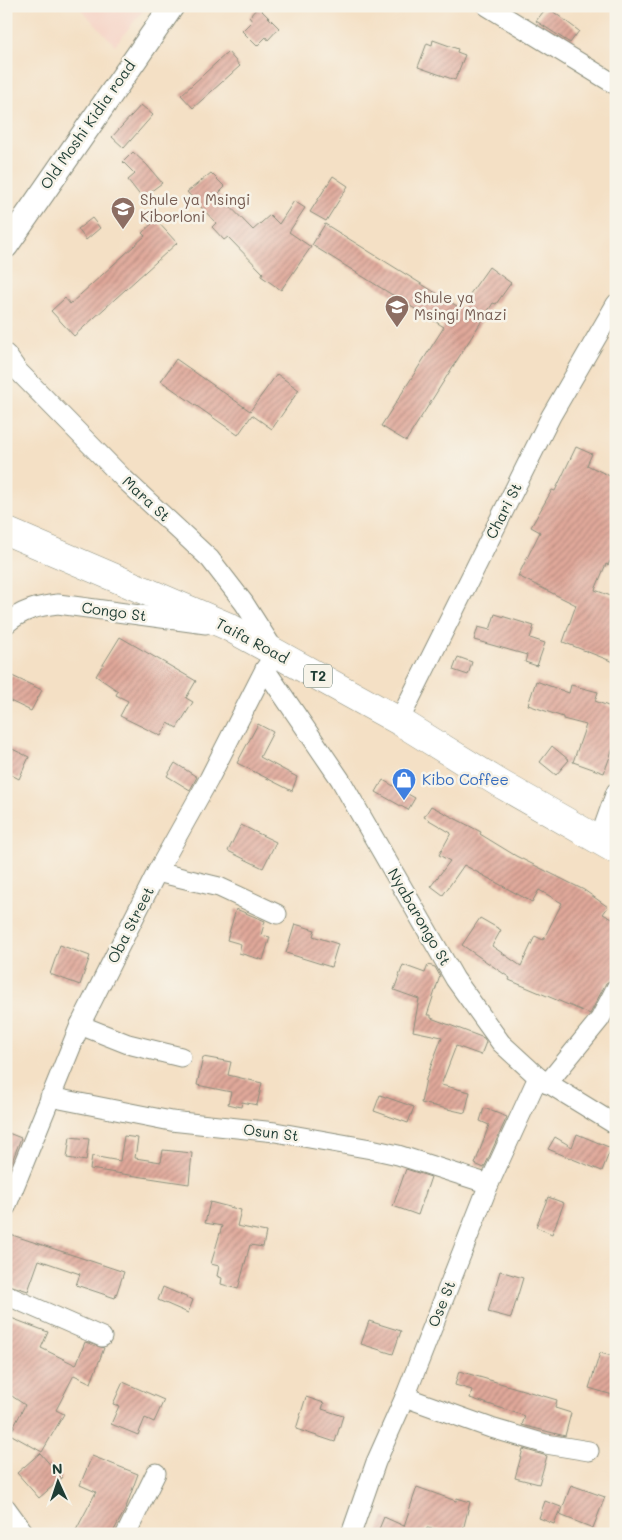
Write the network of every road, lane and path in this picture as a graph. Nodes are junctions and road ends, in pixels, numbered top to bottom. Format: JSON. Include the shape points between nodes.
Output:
{"nodes":[{"id":1,"x":172,"y":6,"type":"edge"},
{"id":2,"x":486,"y":6,"type":"edge"},
{"id":3,"x":616,"y":85,"type":"edge"},
{"id":4,"x":6,"y":246,"type":"edge"},
{"id":5,"x":616,"y":304,"type":"edge"},
{"id":6,"x":6,"y":354,"type":"edge"},
{"id":7,"x":6,"y":531,"type":"edge"},
{"id":8,"x":6,"y":624,"type":"edge"},
{"id":9,"x":227,"y":626,"type":"junction"},
{"id":10,"x":270,"y":661,"type":"junction"},
{"id":11,"x":399,"y":721,"type":"junction"},
{"id":12,"x":616,"y":792,"type":"edge"},
{"id":13,"x":607,"y":845,"type":"edge"},
{"id":14,"x":157,"y":872,"type":"junction"},
{"id":15,"x":277,"y":914,"type":"dead end"},
{"id":16,"x":616,"y":988,"type":"edge"},
{"id":17,"x":80,"y":1025,"type":"junction"},
{"id":18,"x":181,"y":1057,"type":"dead end"},
{"id":19,"x":542,"y":1080,"type":"junction"},
{"id":20,"x":50,"y":1097,"type":"junction"},
{"id":21,"x":616,"y":1125,"type":"edge"},
{"id":22,"x":489,"y":1184,"type":"junction"},
{"id":23,"x":6,"y":1207,"type":"edge"},
{"id":24,"x":6,"y":1296,"type":"edge"},
{"id":25,"x":102,"y":1337,"type":"dead end"},
{"id":26,"x":405,"y":1397,"type":"junction"},
{"id":27,"x":589,"y":1451,"type":"dead end"},
{"id":28,"x":156,"y":1473,"type":"dead end"},
{"id":29,"x":6,"y":1508,"type":"edge"},
{"id":30,"x":25,"y":1534,"type":"edge"},
{"id":31,"x":126,"y":1534,"type":"edge"},
{"id":32,"x":351,"y":1534,"type":"edge"}],
"edges":[{"from":1,"to":4,"type":"street","name":"Old Moshi Kidia road"},
{"from":2,"to":3,"type":"street"},
{"from":5,"to":11,"type":"street","name":"Chari St","via":[[551,416]]},
{"from":6,"to":10,"type":"street","name":"Mara St","via":[[18,371],[123,478],[210,559],[244,603]]},
{"from":7,"to":9,"type":"highway","name":"Taifa Road","number":"T2"},
{"from":8,"to":9,"type":"street","name":"Congo St","via":[[16,615],[36,606],[58,604],[114,614]]},
{"from":9,"to":10,"type":"highway","name":"Taifa Road","number":"T2"},
{"from":10,"to":11,"type":"highway","name":"Taifa Road","number":"T2"},
{"from":10,"to":14,"type":"street","name":"Oba Street"},
{"from":10,"to":19,"type":"street","name":"Nyabarongo St","via":[[455,979],[500,1044]]},
{"from":11,"to":13,"type":"highway","name":"Taifa Road","number":"T2"},
{"from":12,"to":13,"type":"street"},
{"from":14,"to":15,"type":"street","via":[[218,888]]},
{"from":14,"to":17,"type":"street","name":"Oba Street"},
{"from":16,"to":19,"type":"street","name":"Ose St","via":[[600,1019]]},
{"from":17,"to":18,"type":"street","via":[[128,1044]]},
{"from":17,"to":20,"type":"street","name":"Oba Street"},
{"from":19,"to":21,"type":"street","name":"Nyabarongo St"},
{"from":19,"to":22,"type":"street","name":"Ose St"},
{"from":20,"to":22,"type":"street","name":"Osun St","via":[[171,1121],[275,1132],[371,1149]]},
{"from":20,"to":23,"type":"street","name":"Oba Street"},
{"from":22,"to":26,"type":"street","name":"Ose St"},
{"from":24,"to":25,"type":"street"},
{"from":26,"to":27,"type":"street","via":[[490,1428],[546,1444]]},
{"from":26,"to":32,"type":"street","name":"Ose St","via":[[376,1462]]},
{"from":28,"to":31,"type":"street"},
{"from":29,"to":30,"type":"street"}]}
